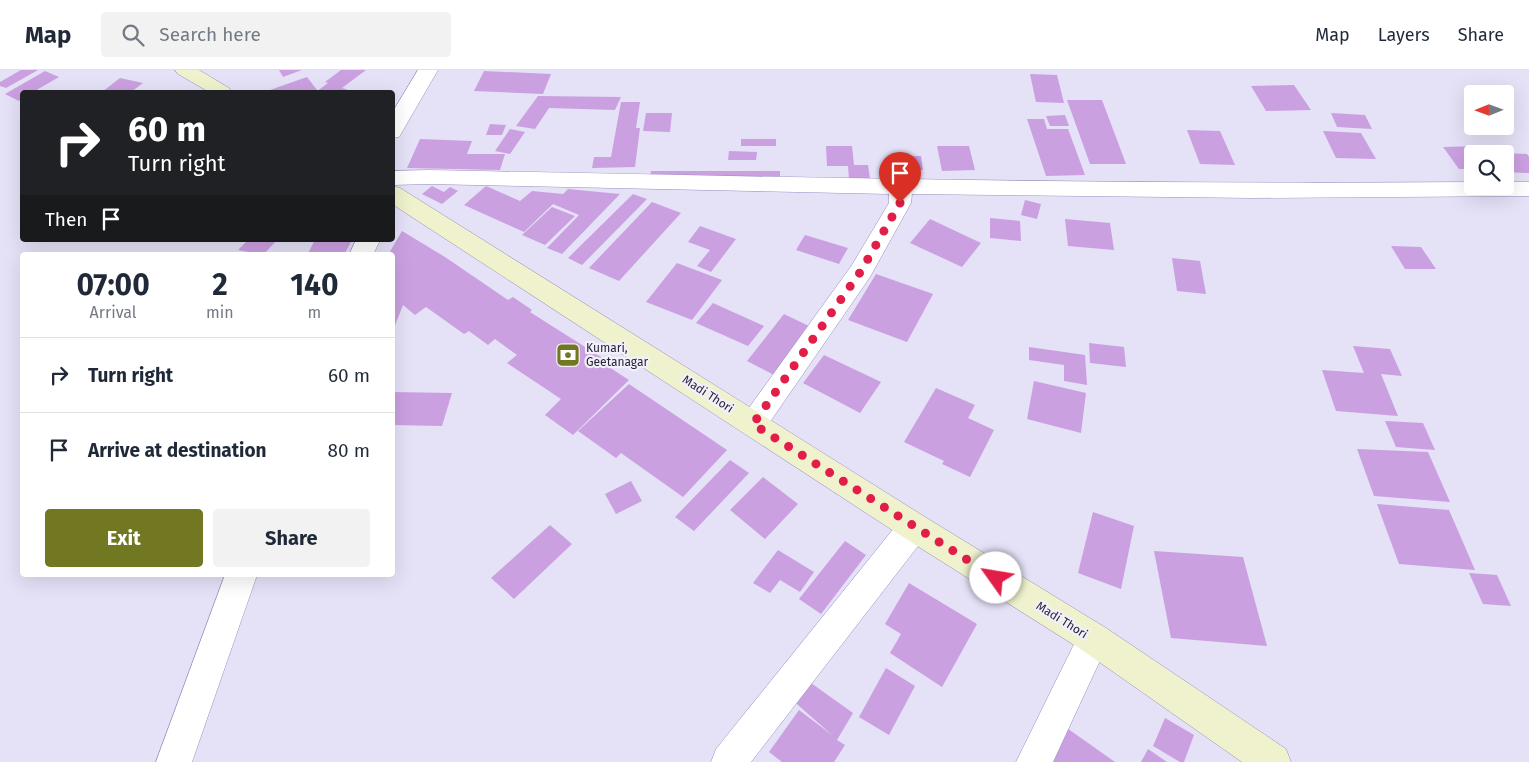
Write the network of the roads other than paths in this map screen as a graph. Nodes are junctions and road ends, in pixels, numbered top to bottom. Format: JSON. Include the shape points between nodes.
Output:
{"nodes":[{"id":1,"x":185,"y":70,"type":"edge"},
{"id":2,"x":428,"y":70,"type":"edge"},
{"id":3,"x":219,"y":90,"type":"edge"},
{"id":4,"x":395,"y":127,"type":"edge"},
{"id":5,"x":901,"y":188,"type":"junction"},
{"id":6,"x":1529,"y":188,"type":"edge"},
{"id":7,"x":395,"y":190,"type":"edge"},
{"id":8,"x":395,"y":192,"type":"edge"},
{"id":9,"x":753,"y":424,"type":"junction"},
{"id":10,"x":914,"y":527,"type":"junction"},
{"id":11,"x":240,"y":577,"type":"edge"},
{"id":12,"x":1094,"y":639,"type":"junction"},
{"id":13,"x":174,"y":762,"type":"edge"},
{"id":14,"x":729,"y":762,"type":"edge"},
{"id":15,"x":1034,"y":762,"type":"edge"},
{"id":16,"x":1273,"y":762,"type":"edge"}],
"edges":[{"from":1,"to":3,"type":"main road"},
{"from":2,"to":4,"type":"street"},
{"from":5,"to":6,"type":"street"},
{"from":5,"to":7,"type":"street","via":[[429,177]]},
{"from":5,"to":9,"type":"street","via":[[900,203],[861,271]]},
{"from":8,"to":9,"type":"main road","name":"Madi Thori"},
{"from":9,"to":10,"type":"main road","name":"Madi Thori"},
{"from":10,"to":12,"type":"main road","name":"Madi Thori"},
{"from":10,"to":14,"type":"street"},
{"from":11,"to":13,"type":"street"},
{"from":12,"to":15,"type":"street"},
{"from":12,"to":16,"type":"main road","name":"Madi Thori"}]}
